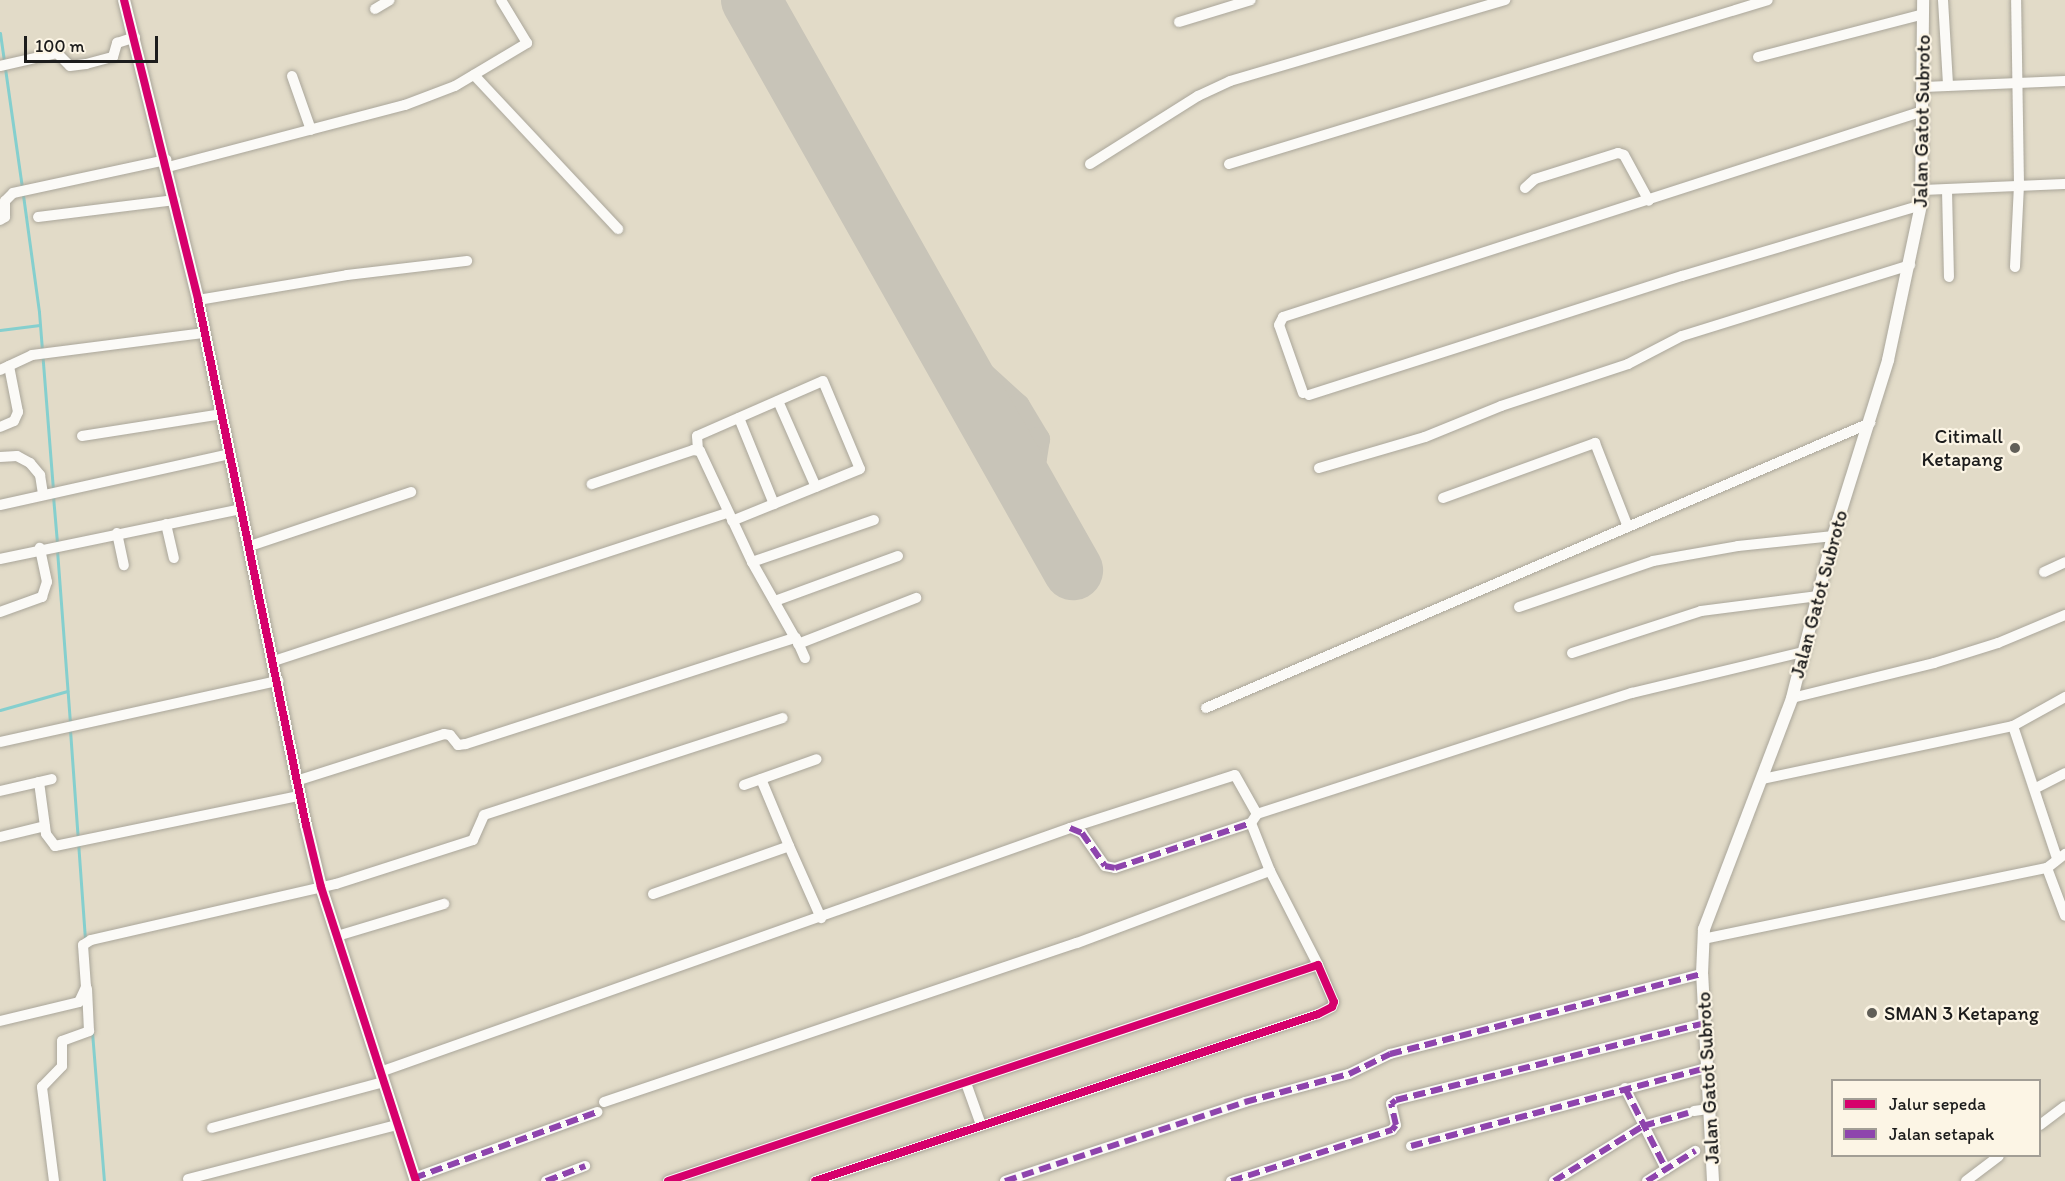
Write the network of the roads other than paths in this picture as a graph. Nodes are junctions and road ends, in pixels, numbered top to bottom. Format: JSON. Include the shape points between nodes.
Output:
{"nodes":[{"id":1,"x":124,"y":0,"type":"edge"},
{"id":2,"x":390,"y":0,"type":"edge"},
{"id":3,"x":501,"y":0,"type":"edge"},
{"id":4,"x":1251,"y":0,"type":"edge"},
{"id":5,"x":1505,"y":0,"type":"edge"},
{"id":6,"x":1768,"y":0,"type":"edge"},
{"id":7,"x":1923,"y":0,"type":"edge"},
{"id":8,"x":1943,"y":0,"type":"edge"},
{"id":9,"x":2016,"y":0,"type":"edge"},
{"id":10,"x":375,"y":9,"type":"dead end"},
{"id":11,"x":1924,"y":14,"type":"junction"},
{"id":12,"x":1179,"y":22,"type":"dead end"},
{"id":13,"x":135,"y":37,"type":"junction"},
{"id":14,"x":1758,"y":57,"type":"dead end"},
{"id":15,"x":0,"y":66,"type":"edge"},
{"id":16,"x":474,"y":75,"type":"junction"},
{"id":17,"x":292,"y":76,"type":"dead end"},
{"id":18,"x":2065,"y":81,"type":"edge"},
{"id":19,"x":2019,"y":83,"type":"junction"},
{"id":20,"x":1948,"y":86,"type":"junction"},
{"id":21,"x":1924,"y":87,"type":"junction"},
{"id":22,"x":1923,"y":111,"type":"junction"},
{"id":23,"x":311,"y":130,"type":"junction"},
{"id":24,"x":167,"y":164,"type":"junction"},
{"id":25,"x":1090,"y":164,"type":"dead end"},
{"id":26,"x":1229,"y":164,"type":"dead end"},
{"id":27,"x":2065,"y":184,"type":"edge"},
{"id":28,"x":2019,"y":185,"type":"junction"},
{"id":29,"x":1526,"y":188,"type":"dead end"},
{"id":30,"x":1922,"y":190,"type":"junction"},
{"id":31,"x":1947,"y":190,"type":"junction"},
{"id":32,"x":175,"y":200,"type":"junction"},
{"id":33,"x":1649,"y":201,"type":"junction"},
{"id":34,"x":1921,"y":206,"type":"junction"},
{"id":35,"x":38,"y":217,"type":"dead end"},
{"id":36,"x":0,"y":220,"type":"edge"},
{"id":37,"x":618,"y":230,"type":"dead end"},
{"id":38,"x":467,"y":261,"type":"dead end"},
{"id":39,"x":1910,"y":265,"type":"junction"},
{"id":40,"x":2015,"y":267,"type":"dead end"},
{"id":41,"x":1949,"y":277,"type":"dead end"},
{"id":42,"x":198,"y":300,"type":"junction"},
{"id":43,"x":203,"y":333,"type":"junction"},
{"id":44,"x":4,"y":368,"type":"edge"},
{"id":45,"x":778,"y":401,"type":"junction"},
{"id":46,"x":222,"y":414,"type":"junction"},
{"id":47,"x":739,"y":418,"type":"junction"},
{"id":48,"x":1870,"y":423,"type":"junction"},
{"id":49,"x":0,"y":427,"type":"edge"},
{"id":50,"x":82,"y":436,"type":"dead end"},
{"id":51,"x":698,"y":450,"type":"junction"},
{"id":52,"x":230,"y":454,"type":"junction"},
{"id":53,"x":0,"y":457,"type":"edge"},
{"id":54,"x":1319,"y":468,"type":"dead end"},
{"id":55,"x":592,"y":484,"type":"dead end"},
{"id":56,"x":816,"y":487,"type":"junction"},
{"id":57,"x":411,"y":492,"type":"dead end"},
{"id":58,"x":43,"y":493,"type":"junction"},
{"id":59,"x":1443,"y":498,"type":"dead end"},
{"id":60,"x":774,"y":504,"type":"junction"},
{"id":61,"x":0,"y":505,"type":"edge"},
{"id":62,"x":242,"y":509,"type":"junction"},
{"id":63,"x":730,"y":517,"type":"junction"},
{"id":64,"x":874,"y":520,"type":"dead end"},
{"id":65,"x":166,"y":524,"type":"junction"},
{"id":66,"x":1628,"y":527,"type":"junction"},
{"id":67,"x":117,"y":533,"type":"junction"},
{"id":68,"x":1833,"y":536,"type":"junction"},
{"id":69,"x":51,"y":546,"type":"junction"},
{"id":70,"x":250,"y":546,"type":"junction"},
{"id":71,"x":898,"y":556,"type":"dead end"},
{"id":72,"x":174,"y":558,"type":"dead end"},
{"id":73,"x":0,"y":559,"type":"edge"},
{"id":74,"x":752,"y":562,"type":"junction"},
{"id":75,"x":2065,"y":562,"type":"edge"},
{"id":76,"x":124,"y":565,"type":"dead end"},
{"id":77,"x":2044,"y":572,"type":"dead end"},
{"id":78,"x":1818,"y":596,"type":"junction"},
{"id":79,"x":915,"y":598,"type":"dead end"},
{"id":80,"x":775,"y":601,"type":"junction"},
{"id":81,"x":1519,"y":608,"type":"dead end"},
{"id":82,"x":0,"y":612,"type":"edge"},
{"id":83,"x":2065,"y":615,"type":"edge"},
{"id":84,"x":797,"y":641,"type":"junction"},
{"id":85,"x":1803,"y":652,"type":"junction"},
{"id":86,"x":1572,"y":653,"type":"dead end"},
{"id":87,"x":805,"y":658,"type":"dead end"},
{"id":88,"x":274,"y":661,"type":"junction"},
{"id":89,"x":278,"y":681,"type":"junction"},
{"id":90,"x":2065,"y":697,"type":"edge"},
{"id":91,"x":1792,"y":698,"type":"junction"},
{"id":92,"x":1206,"y":708,"type":"dead end"},
{"id":93,"x":783,"y":718,"type":"dead end"},
{"id":94,"x":2013,"y":726,"type":"junction"},
{"id":95,"x":0,"y":742,"type":"edge"},
{"id":96,"x":817,"y":759,"type":"dead end"},
{"id":97,"x":2065,"y":773,"type":"edge"},
{"id":98,"x":1761,"y":778,"type":"junction"},
{"id":99,"x":52,"y":779,"type":"dead end"},
{"id":100,"x":761,"y":779,"type":"junction"},
{"id":101,"x":296,"y":781,"type":"junction"},
{"id":102,"x":39,"y":782,"type":"junction"},
{"id":103,"x":744,"y":785,"type":"dead end"},
{"id":104,"x":2036,"y":788,"type":"junction"},
{"id":105,"x":0,"y":791,"type":"edge"},
{"id":106,"x":299,"y":796,"type":"junction"},
{"id":107,"x":1254,"y":818,"type":"junction"},
{"id":108,"x":45,"y":826,"type":"junction"},
{"id":109,"x":1070,"y":828,"type":"junction"},
{"id":110,"x":0,"y":837,"type":"edge"},
{"id":111,"x":789,"y":846,"type":"junction"},
{"id":112,"x":2061,"y":856,"type":"edge"},
{"id":113,"x":2047,"y":868,"type":"junction"},
{"id":114,"x":1270,"y":871,"type":"junction"},
{"id":115,"x":321,"y":886,"type":"junction"},
{"id":116,"x":653,"y":894,"type":"dead end"},
{"id":117,"x":444,"y":904,"type":"dead end"},
{"id":118,"x":2065,"y":916,"type":"edge"},
{"id":119,"x":821,"y":918,"type":"junction"},
{"id":120,"x":337,"y":936,"type":"junction"},
{"id":121,"x":1703,"y":939,"type":"junction"},
{"id":122,"x":1318,"y":965,"type":"junction"},
{"id":123,"x":1702,"y":974,"type":"junction"},
{"id":124,"x":86,"y":987,"type":"junction"},
{"id":125,"x":0,"y":1021,"type":"edge"},
{"id":126,"x":1704,"y":1023,"type":"junction"},
{"id":127,"x":1707,"y":1068,"type":"junction"},
{"id":128,"x":382,"y":1077,"type":"junction"},
{"id":129,"x":966,"y":1083,"type":"junction"},
{"id":130,"x":1625,"y":1089,"type":"junction"},
{"id":131,"x":604,"y":1102,"type":"dead end"},
{"id":132,"x":2065,"y":1106,"type":"edge"},
{"id":133,"x":1709,"y":1109,"type":"junction"},
{"id":134,"x":597,"y":1112,"type":"dead end"},
{"id":135,"x":2041,"y":1124,"type":"edge"},
{"id":136,"x":397,"y":1125,"type":"junction"},
{"id":137,"x":981,"y":1125,"type":"junction"},
{"id":138,"x":1643,"y":1126,"type":"junction"},
{"id":139,"x":212,"y":1128,"type":"dead end"},
{"id":140,"x":1411,"y":1146,"type":"dead end"},
{"id":141,"x":1702,"y":1147,"type":"junction"},
{"id":142,"x":1996,"y":1157,"type":"edge"},
{"id":143,"x":585,"y":1166,"type":"dead end"},
{"id":144,"x":1666,"y":1169,"type":"junction"},
{"id":145,"x":188,"y":1179,"type":"dead end"},
{"id":146,"x":415,"y":1179,"type":"edge"},
{"id":147,"x":54,"y":1181,"type":"edge"},
{"id":148,"x":546,"y":1181,"type":"edge"},
{"id":149,"x":668,"y":1181,"type":"edge"},
{"id":150,"x":815,"y":1181,"type":"edge"},
{"id":151,"x":1005,"y":1181,"type":"edge"},
{"id":152,"x":1231,"y":1181,"type":"edge"},
{"id":153,"x":1554,"y":1181,"type":"edge"},
{"id":154,"x":1647,"y":1181,"type":"edge"},
{"id":155,"x":1713,"y":1181,"type":"edge"},
{"id":156,"x":1966,"y":1181,"type":"edge"}],
"edges":[{"from":1,"to":13,"type":"street"},
{"from":2,"to":10,"type":"street"},
{"from":3,"to":16,"type":"street","via":[[527,43]]},
{"from":4,"to":12,"type":"street"},
{"from":5,"to":25,"type":"street","via":[[1230,81],[1198,96]]},
{"from":6,"to":26,"type":"street"},
{"from":7,"to":11,"type":"street","name":"Jalan Gatot Subroto"},
{"from":8,"to":20,"type":"street"},
{"from":9,"to":19,"type":"street"},
{"from":11,"to":14,"type":"street"},
{"from":11,"to":21,"type":"street","name":"Jalan Gatot Subroto"},
{"from":13,"to":15,"type":"street","via":[[117,43],[113,57],[86,64],[70,66],[63,54],[57,53]]},
{"from":13,"to":24,"type":"street"},
{"from":16,"to":23,"type":"street","via":[[425,99]]},
{"from":16,"to":37,"type":"street"},
{"from":17,"to":23,"type":"street"},
{"from":18,"to":19,"type":"street"},
{"from":19,"to":20,"type":"street"},
{"from":19,"to":28,"type":"street"},
{"from":20,"to":21,"type":"street"},
{"from":21,"to":22,"type":"street","name":"Jalan Gatot Subroto"},
{"from":22,"to":30,"type":"street","name":"Jalan Gatot Subroto"},
{"from":22,"to":33,"type":"street"},
{"from":23,"to":24,"type":"street"},
{"from":24,"to":32,"type":"street"},
{"from":24,"to":36,"type":"street","via":[[12,193],[5,201],[5,217]]},
{"from":27,"to":28,"type":"street"},
{"from":28,"to":31,"type":"street"},
{"from":28,"to":40,"type":"street"},
{"from":29,"to":33,"type":"street","via":[[1535,179],[1621,153]]},
{"from":30,"to":31,"type":"street"},
{"from":30,"to":34,"type":"street","name":"Jalan Gatot Subroto"},
{"from":31,"to":41,"type":"street"},
{"from":32,"to":35,"type":"street"},
{"from":32,"to":42,"type":"street"},
{"from":33,"to":34,"type":"street","via":[[1283,317],[1279,325],[1306,394]]},
{"from":34,"to":39,"type":"street","name":"Jalan Gatot Subroto"},
{"from":38,"to":42,"type":"street","via":[[347,274]]},
{"from":39,"to":48,"type":"street","name":"Jalan Gatot Subroto"},
{"from":39,"to":54,"type":"street","via":[[1682,336],[1628,364],[1501,406],[1425,437]]},
{"from":42,"to":43,"type":"street"},
{"from":43,"to":44,"type":"street","via":[[32,355]]},
{"from":43,"to":46,"type":"street"},
{"from":44,"to":49,"type":"street","via":[[18,412],[14,421]]},
{"from":45,"to":47,"type":"street"},
{"from":45,"to":56,"type":"street"},
{"from":45,"to":56,"type":"street","via":[[824,381],[860,469]]},
{"from":46,"to":50,"type":"street"},
{"from":46,"to":52,"type":"street"},
{"from":47,"to":51,"type":"street","via":[[697,436]]},
{"from":47,"to":60,"type":"street"},
{"from":48,"to":66,"type":"street"},
{"from":48,"to":68,"type":"street","name":"Jalan Gatot Subroto"},
{"from":51,"to":55,"type":"street"},
{"from":51,"to":63,"type":"street"},
{"from":52,"to":58,"type":"street"},
{"from":52,"to":62,"type":"street"},
{"from":53,"to":58,"type":"street","via":[[17,456],[30,463],[40,475]]},
{"from":56,"to":60,"type":"street"},
{"from":57,"to":70,"type":"street"},
{"from":58,"to":61,"type":"street"},
{"from":59,"to":66,"type":"street","via":[[1594,443]]},
{"from":60,"to":63,"type":"street"},
{"from":62,"to":65,"type":"street"},
{"from":62,"to":70,"type":"street"},
{"from":63,"to":74,"type":"street"},
{"from":63,"to":88,"type":"street"},
{"from":64,"to":74,"type":"street"},
{"from":65,"to":67,"type":"street"},
{"from":65,"to":72,"type":"street"},
{"from":66,"to":92,"type":"street"},
{"from":67,"to":69,"type":"street"},
{"from":67,"to":76,"type":"street"},
{"from":68,"to":78,"type":"street","name":"Jalan Gatot Subroto"},
{"from":68,"to":81,"type":"street","via":[[1738,546],[1653,561]]},
{"from":69,"to":73,"type":"street"},
{"from":69,"to":82,"type":"street","via":[[42,597]]},
{"from":70,"to":88,"type":"street"},
{"from":71,"to":80,"type":"street"},
{"from":74,"to":80,"type":"street"},
{"from":75,"to":77,"type":"street"},
{"from":78,"to":85,"type":"street","name":"Jalan Gatot Subroto"},
{"from":78,"to":86,"type":"street","via":[[1701,611]]},
{"from":79,"to":84,"type":"street"},
{"from":80,"to":84,"type":"street"},
{"from":83,"to":91,"type":"street","via":[[1968,653]]},
{"from":84,"to":87,"type":"street"},
{"from":84,"to":101,"type":"street","via":[[466,744],[458,745],[450,735],[444,735]]},
{"from":85,"to":91,"type":"street","name":"Jalan Gatot Subroto"},
{"from":85,"to":107,"type":"street","via":[[1664,684]]},
{"from":88,"to":89,"type":"street"},
{"from":89,"to":95,"type":"street"},
{"from":89,"to":101,"type":"street"},
{"from":90,"to":94,"type":"street"},
{"from":91,"to":98,"type":"street","name":"Jalan Gatot Subroto"},
{"from":93,"to":115,"type":"street","via":[[484,815],[473,840]]},
{"from":94,"to":98,"type":"street"},
{"from":94,"to":104,"type":"street"},
{"from":96,"to":100,"type":"street"},
{"from":97,"to":104,"type":"street"},
{"from":98,"to":121,"type":"street","name":"Jalan Gatot Subroto","via":[[1717,888]]},
{"from":99,"to":102,"type":"street"},
{"from":100,"to":103,"type":"street"},
{"from":100,"to":111,"type":"street"},
{"from":101,"to":106,"type":"street"},
{"from":102,"to":105,"type":"street"},
{"from":102,"to":108,"type":"street"},
{"from":104,"to":112,"type":"street"},
{"from":106,"to":108,"type":"street","via":[[73,844],[52,844]]},
{"from":106,"to":115,"type":"street"},
{"from":107,"to":109,"type":"street","via":[[1115,868],[1105,866],[1082,833]]},
{"from":107,"to":109,"type":"street","via":[[1235,775]]},
{"from":107,"to":114,"type":"street"},
{"from":108,"to":110,"type":"street"},
{"from":109,"to":119,"type":"street"},
{"from":111,"to":116,"type":"street"},
{"from":111,"to":119,"type":"street"},
{"from":112,"to":113,"type":"street"},
{"from":113,"to":118,"type":"street"},
{"from":113,"to":121,"type":"street"},
{"from":114,"to":122,"type":"street"},
{"from":114,"to":131,"type":"street","via":[[1077,943]]},
{"from":115,"to":120,"type":"street"},
{"from":115,"to":124,"type":"street","via":[[88,941]]},
{"from":117,"to":120,"type":"street"},
{"from":119,"to":128,"type":"street"},
{"from":120,"to":128,"type":"street"},
{"from":121,"to":123,"type":"street","name":"Jalan Gatot Subroto"},
{"from":122,"to":129,"type":"street"},
{"from":122,"to":137,"type":"street","via":[[1335,1002],[1327,1010]]},
{"from":123,"to":126,"type":"street","name":"Jalan Gatot Subroto"},
{"from":123,"to":151,"type":"street","via":[[1390,1054],[1348,1074],[1245,1102]]},
{"from":124,"to":125,"type":"street","via":[[76,1004]]},
{"from":124,"to":147,"type":"street","via":[[88,1031],[62,1041],[62,1066],[42,1087]]},
{"from":126,"to":127,"type":"street","name":"Jalan Gatot Subroto"},
{"from":126,"to":152,"type":"street","via":[[1396,1100],[1391,1104],[1396,1125],[1392,1130]]},
{"from":127,"to":130,"type":"street"},
{"from":127,"to":133,"type":"street","name":"Jalan Gatot Subroto"},
{"from":128,"to":136,"type":"street"},
{"from":128,"to":139,"type":"street"},
{"from":129,"to":137,"type":"street"},
{"from":129,"to":149,"type":"street"},
{"from":130,"to":138,"type":"street"},
{"from":130,"to":140,"type":"street"},
{"from":132,"to":135,"type":"street"},
{"from":133,"to":138,"type":"street"},
{"from":133,"to":141,"type":"street","name":"Jalan Gatot Subroto"},
{"from":134,"to":146,"type":"street"},
{"from":136,"to":145,"type":"street"},
{"from":136,"to":146,"type":"street"},
{"from":137,"to":150,"type":"street"},
{"from":138,"to":144,"type":"street"},
{"from":138,"to":153,"type":"street"},
{"from":141,"to":144,"type":"street"},
{"from":141,"to":155,"type":"street","name":"Jalan Gatot Subroto"},
{"from":142,"to":156,"type":"street"},
{"from":143,"to":148,"type":"street"},
{"from":144,"to":154,"type":"street"}]}
